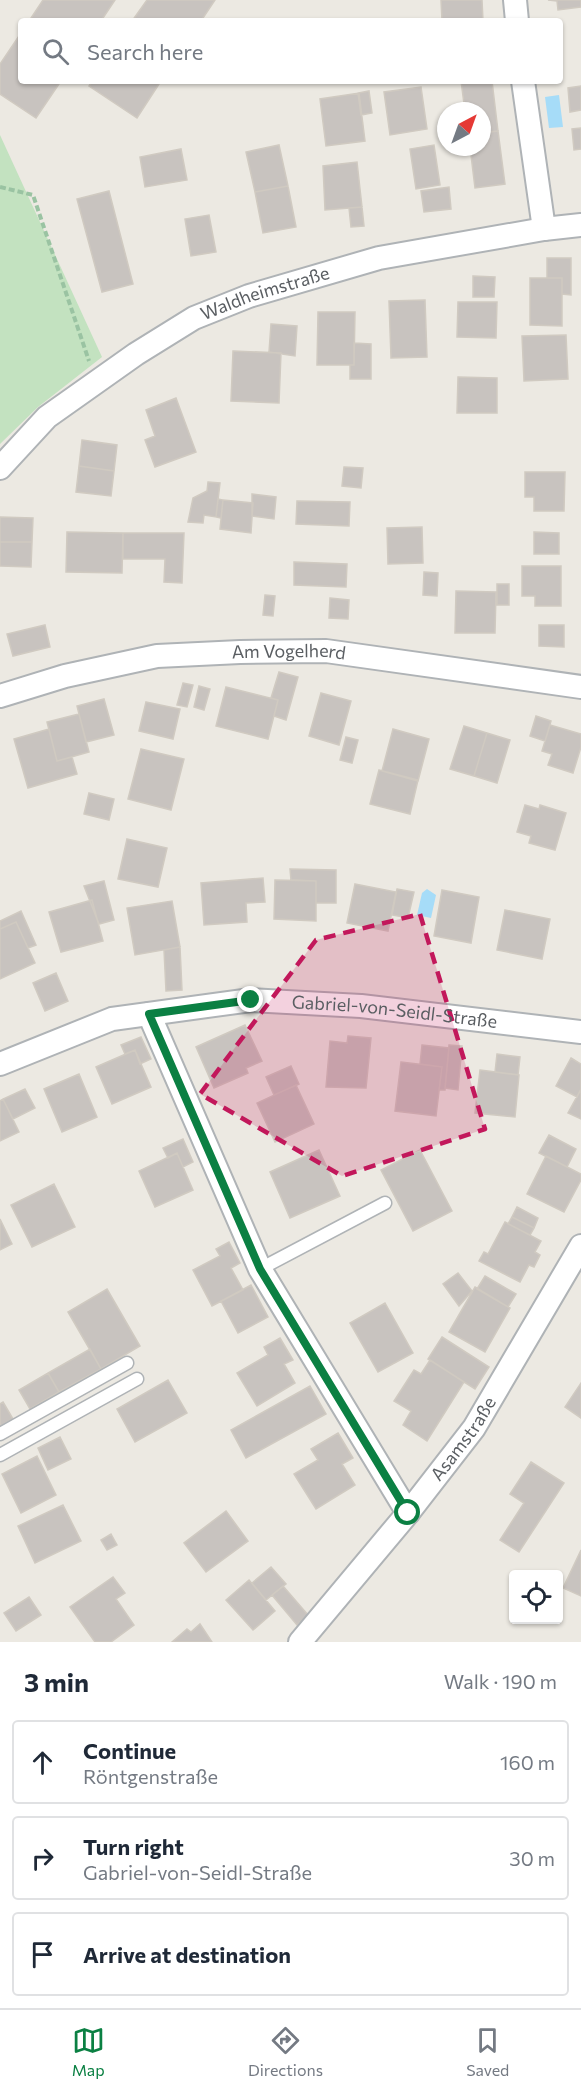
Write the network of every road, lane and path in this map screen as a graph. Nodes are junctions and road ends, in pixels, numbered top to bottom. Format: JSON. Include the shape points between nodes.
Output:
{"nodes":[{"id":1,"x":514,"y":0,"type":"edge"},
{"id":2,"x":517,"y":18,"type":"edge"},
{"id":3,"x":523,"y":84,"type":"edge"},
{"id":4,"x":0,"y":187,"type":"edge"},
{"id":5,"x":581,"y":225,"type":"edge"},
{"id":6,"x":544,"y":229,"type":"junction"},
{"id":7,"x":96,"y":382,"type":"junction"},
{"id":8,"x":0,"y":468,"type":"edge"},
{"id":9,"x":581,"y":687,"type":"edge"},
{"id":10,"x":0,"y":696,"type":"edge"},
{"id":11,"x":149,"y":1014,"type":"junction"},
{"id":12,"x":581,"y":1032,"type":"edge"},
{"id":13,"x":0,"y":1064,"type":"edge"},
{"id":14,"x":385,"y":1203,"type":"dead end"},
{"id":15,"x":581,"y":1246,"type":"edge"},
{"id":16,"x":260,"y":1269,"type":"junction"},
{"id":17,"x":127,"y":1363,"type":"dead end"},
{"id":18,"x":137,"y":1379,"type":"dead end"},
{"id":19,"x":0,"y":1434,"type":"edge"},
{"id":20,"x":0,"y":1455,"type":"edge"},
{"id":21,"x":408,"y":1513,"type":"junction"},
{"id":22,"x":306,"y":1640,"type":"edge"}],
"edges":[{"from":1,"to":2,"type":"street"},
{"from":3,"to":6,"type":"street"},
{"from":4,"to":7,"type":"path","via":[[33,195]]},
{"from":5,"to":6,"type":"street","name":"Waldheimstraße"},
{"from":6,"to":7,"type":"street","name":"Waldheimstraße","via":[[379,258],[249,296],[194,318]]},
{"from":7,"to":8,"type":"street","name":"Waldheimstraße","via":[[47,417]]},
{"from":9,"to":10,"type":"street","name":"Am Vogelherd","via":[[326,651],[240,652],[157,656],[65,676]]},
{"from":11,"to":12,"type":"street","name":"Gabriel-von-Seidl-Straße","via":[[251,1000],[361,1006]]},
{"from":11,"to":13,"type":"street","name":"Gabriel-von-Seidl-Straße","via":[[112,1019]]},
{"from":11,"to":16,"type":"street"},
{"from":14,"to":16,"type":"lane"},
{"from":15,"to":21,"type":"street","name":"Asamstraße","via":[[474,1428]]},
{"from":16,"to":21,"type":"street"},
{"from":17,"to":19,"type":"lane"},
{"from":18,"to":20,"type":"lane"},
{"from":21,"to":22,"type":"street","name":"Asamstraße"}]}
